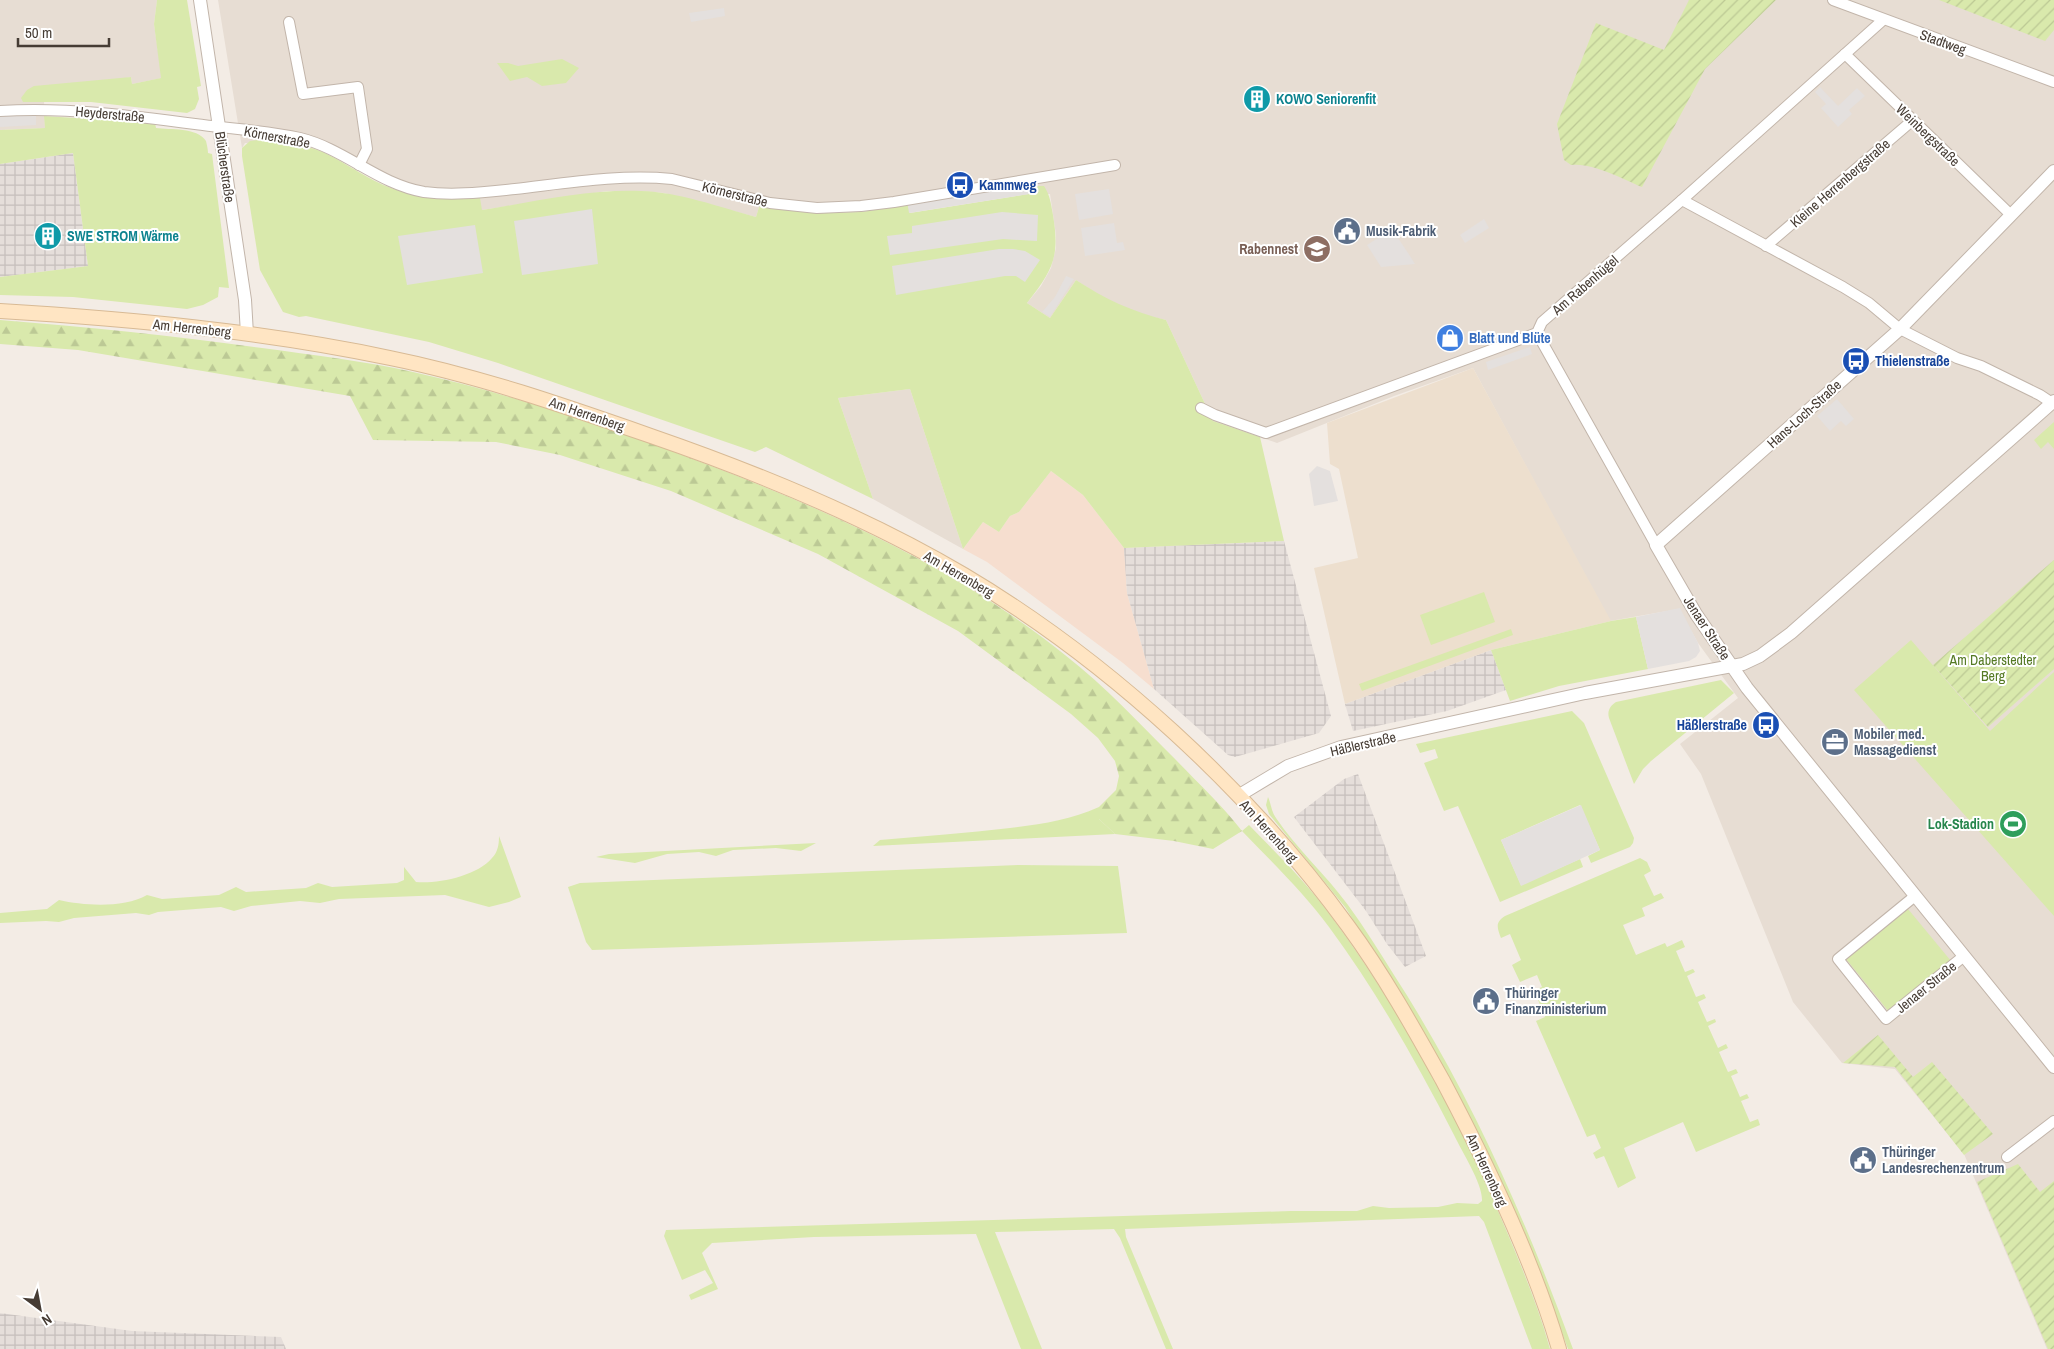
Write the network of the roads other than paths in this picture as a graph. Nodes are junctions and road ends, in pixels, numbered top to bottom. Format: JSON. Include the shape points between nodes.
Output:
{"nodes":[{"id":1,"x":200,"y":0,"type":"edge"},
{"id":2,"x":1833,"y":0,"type":"edge"},
{"id":3,"x":1883,"y":20,"type":"junction"},
{"id":4,"x":289,"y":22,"type":"dead end"},
{"id":5,"x":1845,"y":54,"type":"junction"},
{"id":6,"x":2054,"y":82,"type":"edge"},
{"id":7,"x":0,"y":111,"type":"edge"},
{"id":8,"x":1913,"y":120,"type":"junction"},
{"id":9,"x":219,"y":126,"type":"junction"},
{"id":10,"x":359,"y":165,"type":"junction"},
{"id":11,"x":1115,"y":165,"type":"dead end"},
{"id":12,"x":2054,"y":172,"type":"edge"},
{"id":13,"x":1682,"y":200,"type":"junction"},
{"id":14,"x":2012,"y":215,"type":"junction"},
{"id":15,"x":1766,"y":246,"type":"junction"},
{"id":16,"x":0,"y":311,"type":"edge"},
{"id":17,"x":1900,"y":329,"type":"junction"},
{"id":18,"x":1537,"y":333,"type":"junction"},
{"id":19,"x":247,"y":334,"type":"junction"},
{"id":20,"x":2053,"y":402,"type":"edge"},
{"id":21,"x":1200,"y":408,"type":"dead end"},
{"id":22,"x":1656,"y":545,"type":"junction"},
{"id":23,"x":1732,"y":666,"type":"junction"},
{"id":24,"x":1238,"y":796,"type":"junction"},
{"id":25,"x":1915,"y":896,"type":"junction"},
{"id":26,"x":1964,"y":956,"type":"junction"},
{"id":27,"x":2054,"y":1068,"type":"edge"},
{"id":28,"x":2054,"y":1121,"type":"edge"},
{"id":29,"x":2007,"y":1157,"type":"dead end"},
{"id":30,"x":1559,"y":1349,"type":"edge"}],
"edges":[{"from":1,"to":9,"type":"street","name":"Blücherstraße"},
{"from":2,"to":3,"type":"street","name":"Stadtweg"},
{"from":3,"to":5,"type":"street","name":"Am Rabenhügel"},
{"from":3,"to":6,"type":"street","name":"Stadtweg"},
{"from":4,"to":10,"type":"street","via":[[303,94],[358,87],[367,149]]},
{"from":5,"to":8,"type":"street","name":"Weinbergstraße"},
{"from":5,"to":13,"type":"street","name":"Am Rabenhügel"},
{"from":7,"to":9,"type":"street","name":"Heyderstraße","via":[[79,110]]},
{"from":8,"to":14,"type":"street","name":"Weinbergstraße"},
{"from":8,"to":15,"type":"street","name":"Kleine Herrenbergstraße"},
{"from":9,"to":10,"type":"street","name":"Körnerstraße","via":[[300,138]]},
{"from":9,"to":19,"type":"street","name":"Blücherstraße"},
{"from":10,"to":11,"type":"street","name":"Körnerstraße","via":[[409,188],[441,193],[480,193],[615,178],[656,178],[770,203],[817,208],[894,202]]},
{"from":12,"to":14,"type":"street","name":"Hans-Loch-Straße"},
{"from":13,"to":15,"type":"street"},
{"from":13,"to":18,"type":"street","name":"Am Rabenhügel","via":[[1542,322]]},
{"from":14,"to":17,"type":"street","name":"Hans-Loch-Straße"},
{"from":15,"to":17,"type":"street","via":[[1850,291]]},
{"from":16,"to":19,"type":"main road","name":"Am Herrenberg"},
{"from":17,"to":20,"type":"street"},
{"from":17,"to":22,"type":"street","name":"Hans-Loch-Straße"},
{"from":18,"to":21,"type":"street","via":[[1266,433]]},
{"from":18,"to":22,"type":"street","name":"Jenaer Straße"},
{"from":19,"to":24,"type":"main road","name":"Am Herrenberg","via":[[387,357],[567,407],[698,452],[875,528],[960,573],[1062,641],[1162,722]]},
{"from":20,"to":23,"type":"street","name":"Häßlerstraße","via":[[1776,645],[1760,656]]},
{"from":22,"to":23,"type":"street","name":"Jenaer Straße","via":[[1696,614]]},
{"from":23,"to":24,"type":"street","name":"Häßlerstraße","via":[[1586,693],[1341,747],[1288,766]]},
{"from":23,"to":25,"type":"street","name":"Jenaer Straße"},
{"from":24,"to":30,"type":"main road","name":"Am Herrenberg","via":[[1313,879],[1352,931],[1425,1048],[1475,1142],[1504,1206],[1544,1303]]},
{"from":25,"to":26,"type":"street","name":"Jenaer Straße"},
{"from":25,"to":26,"type":"street","name":"Jenaer Straße","via":[[1838,959],[1886,1019]]},
{"from":26,"to":27,"type":"street","name":"Jenaer Straße"},
{"from":28,"to":29,"type":"street"}]}
